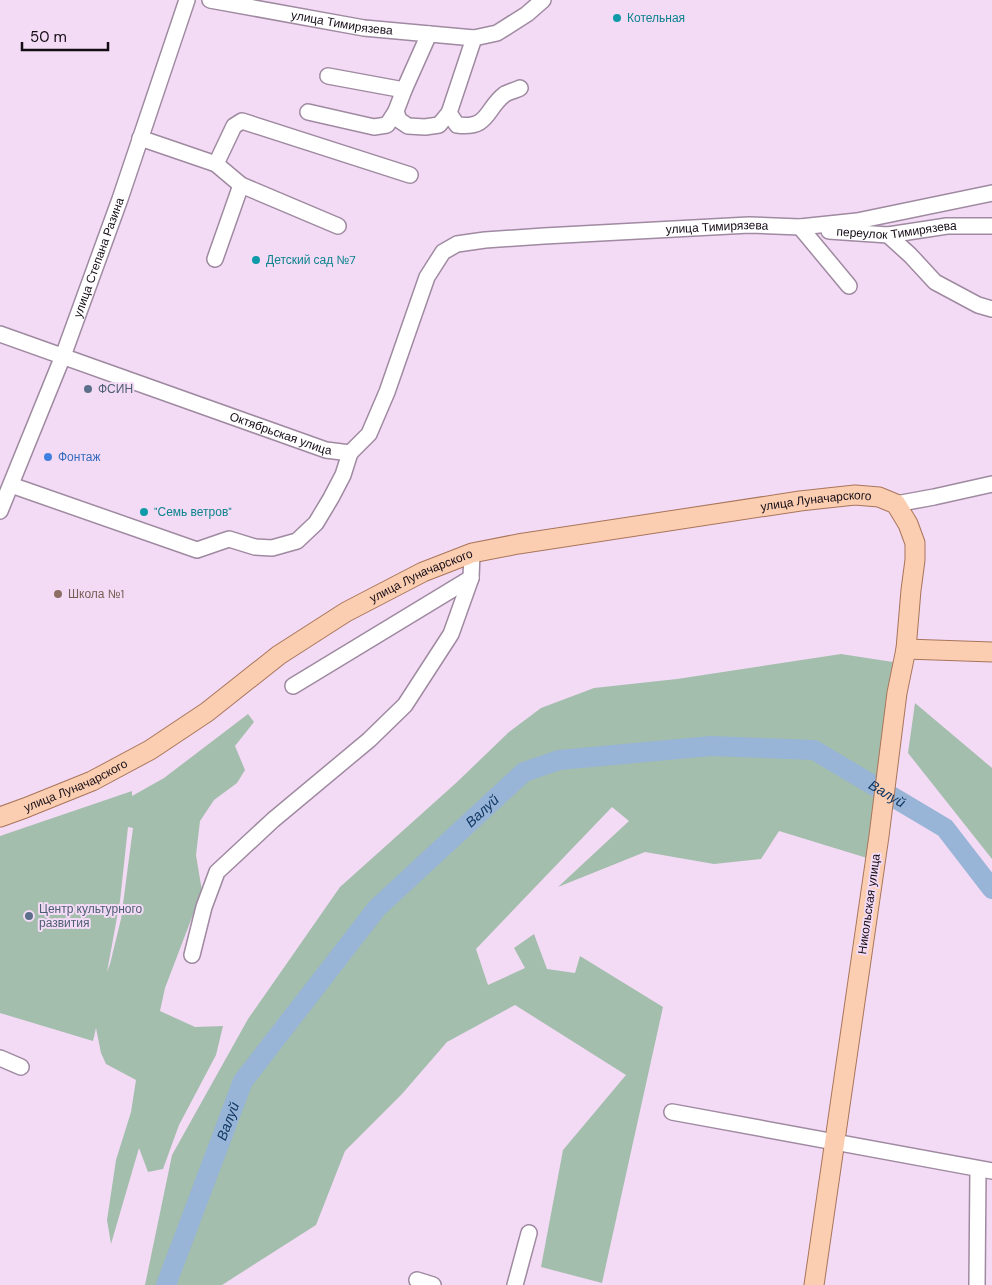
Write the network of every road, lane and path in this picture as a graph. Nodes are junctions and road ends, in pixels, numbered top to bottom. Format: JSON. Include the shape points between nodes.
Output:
{"nodes":[{"id":1,"x":187,"y":0,"type":"edge"},
{"id":2,"x":210,"y":0,"type":"edge"},
{"id":3,"x":543,"y":0,"type":"edge"},
{"id":4,"x":429,"y":34,"type":"junction"},
{"id":5,"x":474,"y":38,"type":"junction"},
{"id":6,"x":328,"y":76,"type":"dead end"},
{"id":7,"x":520,"y":88,"type":"dead end"},
{"id":8,"x":404,"y":90,"type":"junction"},
{"id":9,"x":396,"y":111,"type":"junction"},
{"id":10,"x":308,"y":112,"type":"dead end"},
{"id":11,"x":449,"y":113,"type":"junction"},
{"id":12,"x":140,"y":138,"type":"junction"},
{"id":13,"x":216,"y":164,"type":"junction"},
{"id":14,"x":410,"y":175,"type":"dead end"},
{"id":15,"x":241,"y":186,"type":"junction"},
{"id":16,"x":992,"y":193,"type":"edge"},
{"id":17,"x":338,"y":226,"type":"dead end"},
{"id":18,"x":992,"y":226,"type":"edge"},
{"id":19,"x":800,"y":227,"type":"junction"},
{"id":20,"x":888,"y":235,"type":"junction"},
{"id":21,"x":215,"y":259,"type":"dead end"},
{"id":22,"x":849,"y":286,"type":"dead end"},
{"id":23,"x":992,"y":309,"type":"edge"},
{"id":24,"x":0,"y":334,"type":"edge"},
{"id":25,"x":63,"y":356,"type":"junction"},
{"id":26,"x":350,"y":453,"type":"junction"},
{"id":27,"x":992,"y":484,"type":"edge"},
{"id":28,"x":11,"y":485,"type":"junction"},
{"id":29,"x":896,"y":504,"type":"junction"},
{"id":30,"x":0,"y":511,"type":"edge"},
{"id":31,"x":472,"y":553,"type":"junction"},
{"id":32,"x":471,"y":578,"type":"junction"},
{"id":33,"x":906,"y":649,"type":"junction"},
{"id":34,"x":992,"y":652,"type":"edge"},
{"id":35,"x":293,"y":686,"type":"dead end"},
{"id":36,"x":0,"y":817,"type":"edge"},
{"id":37,"x":192,"y":955,"type":"dead end"},
{"id":38,"x":0,"y":1058,"type":"edge"},
{"id":39,"x":21,"y":1067,"type":"dead end"},
{"id":40,"x":672,"y":1112,"type":"dead end"},
{"id":41,"x":834,"y":1141,"type":"junction"},
{"id":42,"x":985,"y":1170,"type":"edge"},
{"id":43,"x":529,"y":1233,"type":"dead end"},
{"id":44,"x":417,"y":1280,"type":"dead end"},
{"id":45,"x":433,"y":1285,"type":"edge"},
{"id":46,"x":515,"y":1285,"type":"edge"},
{"id":47,"x":814,"y":1285,"type":"edge"},
{"id":48,"x":977,"y":1285,"type":"edge"}],
"edges":[{"from":1,"to":12,"type":"street","name":"улица Степана Разина"},
{"from":2,"to":4,"type":"street","name":"улица Тимирязева","via":[[364,28]]},
{"from":3,"to":5,"type":"street","via":[[497,32]]},
{"from":4,"to":5,"type":"street","name":"улица Тимирязева"},
{"from":4,"to":8,"type":"street"},
{"from":5,"to":11,"type":"street"},
{"from":6,"to":8,"type":"street"},
{"from":7,"to":11,"type":"street","via":[[506,94],[484,121],[468,126],[458,125]]},
{"from":8,"to":9,"type":"street"},
{"from":9,"to":10,"type":"street","via":[[386,125],[374,127]]},
{"from":9,"to":11,"type":"street","via":[[398,120],[408,126],[425,127],[439,125]]},
{"from":12,"to":13,"type":"street"},
{"from":12,"to":25,"type":"street","name":"улица Степана Разина"},
{"from":13,"to":14,"type":"street","via":[[234,126],[242,121]]},
{"from":13,"to":15,"type":"street"},
{"from":15,"to":17,"type":"street"},
{"from":15,"to":21,"type":"street"},
{"from":16,"to":19,"type":"street","name":"улица Тимирязева","via":[[858,221]]},
{"from":18,"to":20,"type":"street","name":"переулок Тимирязева","via":[[947,226]]},
{"from":19,"to":20,"type":"street","name":"переулок Тимирязева"},
{"from":19,"to":22,"type":"street"},
{"from":19,"to":26,"type":"street","name":"улица Тимирязева","via":[[749,225],[458,244],[443,252],[427,277],[369,434]]},
{"from":20,"to":23,"type":"street","via":[[935,282]]},
{"from":24,"to":25,"type":"street","name":"Октябрьская улица"},
{"from":25,"to":26,"type":"street","name":"Октябрьская улица","via":[[326,450]]},
{"from":25,"to":28,"type":"street","name":"улица Степана Разина"},
{"from":26,"to":28,"type":"street","via":[[343,475],[316,524],[297,541],[272,548],[255,547],[229,539],[197,550]]},
{"from":27,"to":29,"type":"street","name":"улица Луначарского"},
{"from":28,"to":30,"type":"street","name":"улица Степана Разина"},
{"from":29,"to":31,"type":"main road","name":"улица Луначарского","via":[[880,497],[855,495],[800,501]]},
{"from":29,"to":33,"type":"main road","name":"Никольская улица","via":[[915,543]]},
{"from":31,"to":32,"type":"street"},
{"from":31,"to":36,"type":"main road","name":"улица Луначарского","via":[[423,572],[346,612],[279,655],[207,712],[150,750],[92,781]]},
{"from":32,"to":35,"type":"street"},
{"from":32,"to":37,"type":"street","via":[[451,634],[405,705],[217,872]]},
{"from":33,"to":34,"type":"main road"},
{"from":33,"to":41,"type":"main road","name":"Никольская улица","via":[[897,693]]},
{"from":38,"to":39,"type":"street"},
{"from":40,"to":41,"type":"street"},
{"from":41,"to":42,"type":"street"},
{"from":41,"to":47,"type":"main road","name":"Никольская улица"},
{"from":42,"to":48,"type":"street"},
{"from":43,"to":46,"type":"street"},
{"from":44,"to":45,"type":"street"}]}
